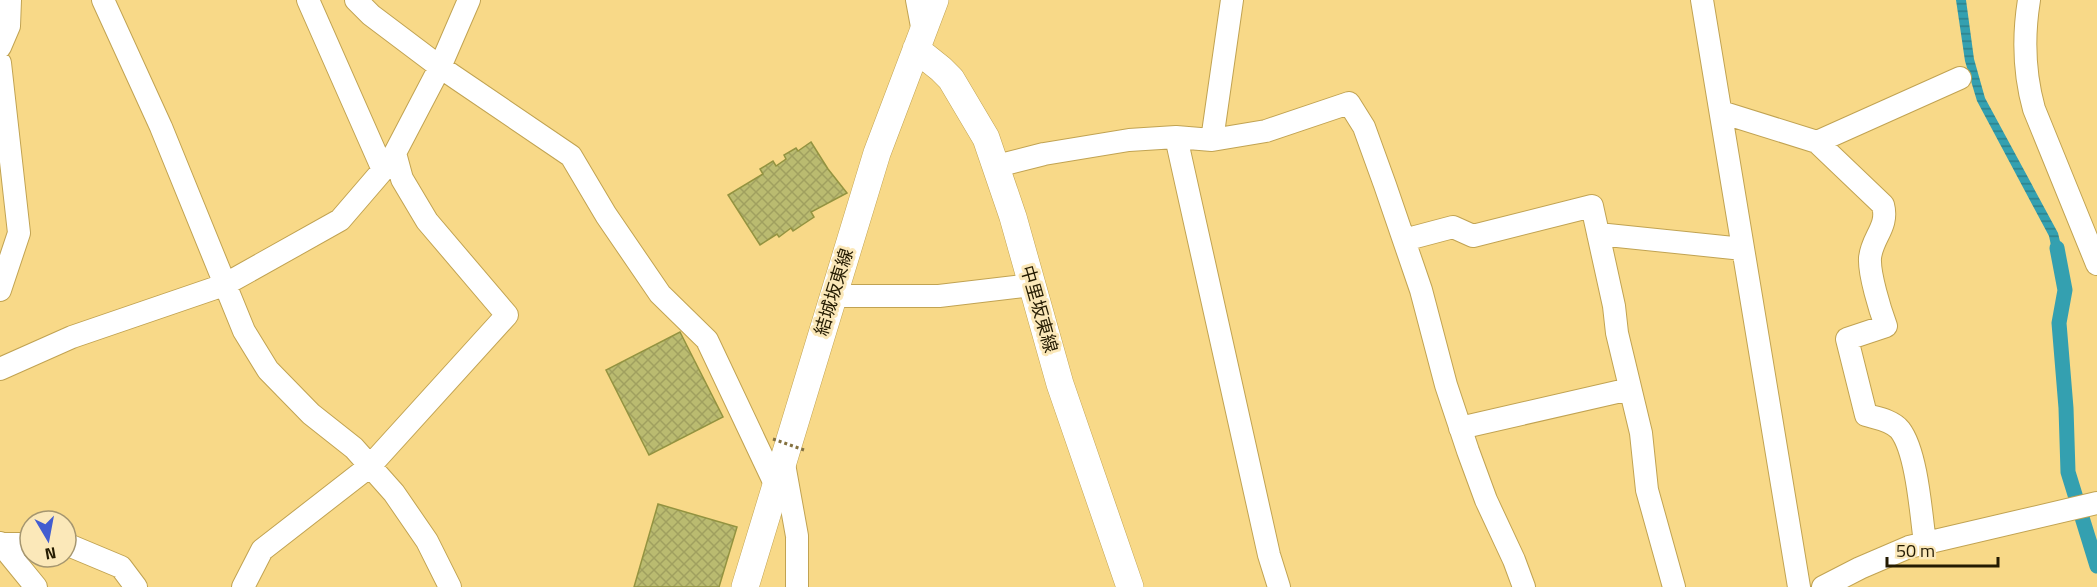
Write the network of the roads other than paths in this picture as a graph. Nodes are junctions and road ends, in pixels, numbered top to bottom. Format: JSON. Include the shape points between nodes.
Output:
{"nodes":[{"id":1,"x":10,"y":0,"type":"edge"},
{"id":2,"x":103,"y":0,"type":"edge"},
{"id":3,"x":308,"y":0,"type":"edge"},
{"id":4,"x":356,"y":0,"type":"edge"},
{"id":5,"x":469,"y":0,"type":"edge"},
{"id":6,"x":917,"y":0,"type":"edge"},
{"id":7,"x":935,"y":0,"type":"edge"},
{"id":8,"x":1232,"y":0,"type":"edge"},
{"id":9,"x":1702,"y":0,"type":"edge"},
{"id":10,"x":2029,"y":0,"type":"edge"},
{"id":11,"x":920,"y":41,"type":"junction"},
{"id":12,"x":0,"y":47,"type":"edge"},
{"id":13,"x":0,"y":63,"type":"edge"},
{"id":14,"x":440,"y":67,"type":"junction"},
{"id":15,"x":1960,"y":78,"type":"dead end"},
{"id":16,"x":1720,"y":112,"type":"junction"},
{"id":17,"x":1176,"y":137,"type":"junction"},
{"id":18,"x":1212,"y":140,"type":"junction"},
{"id":19,"x":1817,"y":141,"type":"junction"},
{"id":20,"x":389,"y":161,"type":"junction"},
{"id":21,"x":997,"y":166,"type":"junction"},
{"id":22,"x":1598,"y":234,"type":"junction"},
{"id":23,"x":1404,"y":240,"type":"junction"},
{"id":24,"x":1743,"y":249,"type":"junction"},
{"id":25,"x":2097,"y":264,"type":"edge"},
{"id":26,"x":224,"y":285,"type":"junction"},
{"id":27,"x":1032,"y":285,"type":"junction"},
{"id":28,"x":0,"y":290,"type":"edge"},
{"id":29,"x":833,"y":296,"type":"junction"},
{"id":30,"x":0,"y":368,"type":"edge"},
{"id":31,"x":1630,"y":389,"type":"junction"},
{"id":32,"x":1460,"y":428,"type":"junction"},
{"id":33,"x":787,"y":450,"type":"junction"},
{"id":34,"x":370,"y":466,"type":"junction"},
{"id":35,"x":776,"y":486,"type":"junction"},
{"id":36,"x":2097,"y":503,"type":"edge"},
{"id":37,"x":1,"y":543,"type":"edge"},
{"id":38,"x":1925,"y":543,"type":"junction"},
{"id":39,"x":18,"y":544,"type":"edge"},
{"id":40,"x":78,"y":549,"type":"edge"},
{"id":41,"x":36,"y":587,"type":"edge"},
{"id":42,"x":136,"y":587,"type":"edge"},
{"id":43,"x":243,"y":587,"type":"edge"},
{"id":44,"x":450,"y":587,"type":"edge"},
{"id":45,"x":745,"y":587,"type":"edge"},
{"id":46,"x":797,"y":587,"type":"edge"},
{"id":47,"x":1130,"y":587,"type":"edge"},
{"id":48,"x":1279,"y":587,"type":"edge"},
{"id":49,"x":1524,"y":587,"type":"edge"},
{"id":50,"x":1674,"y":587,"type":"edge"},
{"id":51,"x":1800,"y":587,"type":"edge"},
{"id":52,"x":1823,"y":587,"type":"edge"}],
"edges":[{"from":1,"to":12,"type":"street","via":[[9,26]]},
{"from":2,"to":26,"type":"street","via":[[192,198]]},
{"from":3,"to":20,"type":"street"},
{"from":4,"to":14,"type":"street"},
{"from":5,"to":14,"type":"street"},
{"from":6,"to":11,"type":"street"},
{"from":7,"to":11,"type":"main road","name":"結城坂東線"},
{"from":8,"to":18,"type":"street"},
{"from":9,"to":16,"type":"street"},
{"from":10,"to":25,"type":"street","via":[[2027,85]]},
{"from":11,"to":21,"type":"main road","name":"中里坂東線","via":[[963,96]]},
{"from":11,"to":29,"type":"main road","name":"結城坂東線","via":[[877,153]]},
{"from":13,"to":28,"type":"street","via":[[19,233]]},
{"from":14,"to":20,"type":"street"},
{"from":14,"to":35,"type":"street","via":[[572,156],[606,216],[660,294],[707,340]]},
{"from":15,"to":19,"type":"street"},
{"from":16,"to":19,"type":"street"},
{"from":16,"to":24,"type":"street"},
{"from":17,"to":18,"type":"street"},
{"from":17,"to":21,"type":"street","via":[[1130,140]]},
{"from":17,"to":48,"type":"street"},
{"from":18,"to":23,"type":"street","via":[[1266,131],[1349,103],[1364,127]]},
{"from":19,"to":38,"type":"street","via":[[1883,205],[1886,216],[1870,258],[1877,303],[1886,326],[1847,339],[1866,415],[1899,429],[1913,460]]},
{"from":20,"to":26,"type":"street","via":[[340,220]]},
{"from":20,"to":34,"type":"street","via":[[427,221],[507,315]]},
{"from":21,"to":27,"type":"main road","name":"中里坂東線"},
{"from":22,"to":23,"type":"street","via":[[1592,206],[1473,236],[1453,227]]},
{"from":22,"to":24,"type":"street"},
{"from":22,"to":31,"type":"street"},
{"from":23,"to":32,"type":"street"},
{"from":24,"to":51,"type":"street"},
{"from":26,"to":30,"type":"street","via":[[72,337]]},
{"from":26,"to":34,"type":"street","via":[[244,331],[268,370],[310,414],[354,448]]},
{"from":27,"to":29,"type":"street","via":[[939,297]]},
{"from":27,"to":47,"type":"main road","name":"中里坂東線","via":[[1060,384]]},
{"from":29,"to":33,"type":"main road","name":"結城坂東線"},
{"from":31,"to":32,"type":"street"},
{"from":31,"to":50,"type":"street","via":[[1641,433],[1647,490]]},
{"from":32,"to":49,"type":"street"},
{"from":33,"to":35,"type":"main road","name":"結城坂東線"},
{"from":33,"to":46,"type":"street","via":[[797,536]]},
{"from":34,"to":43,"type":"street","via":[[262,550]]},
{"from":34,"to":44,"type":"street","via":[[427,541]]},
{"from":35,"to":45,"type":"main road","name":"結城坂東線"},
{"from":36,"to":38,"type":"street"},
{"from":37,"to":39,"type":"street"},
{"from":37,"to":41,"type":"street"},
{"from":38,"to":52,"type":"street"},
{"from":40,"to":42,"type":"street","via":[[121,567]]}]}
